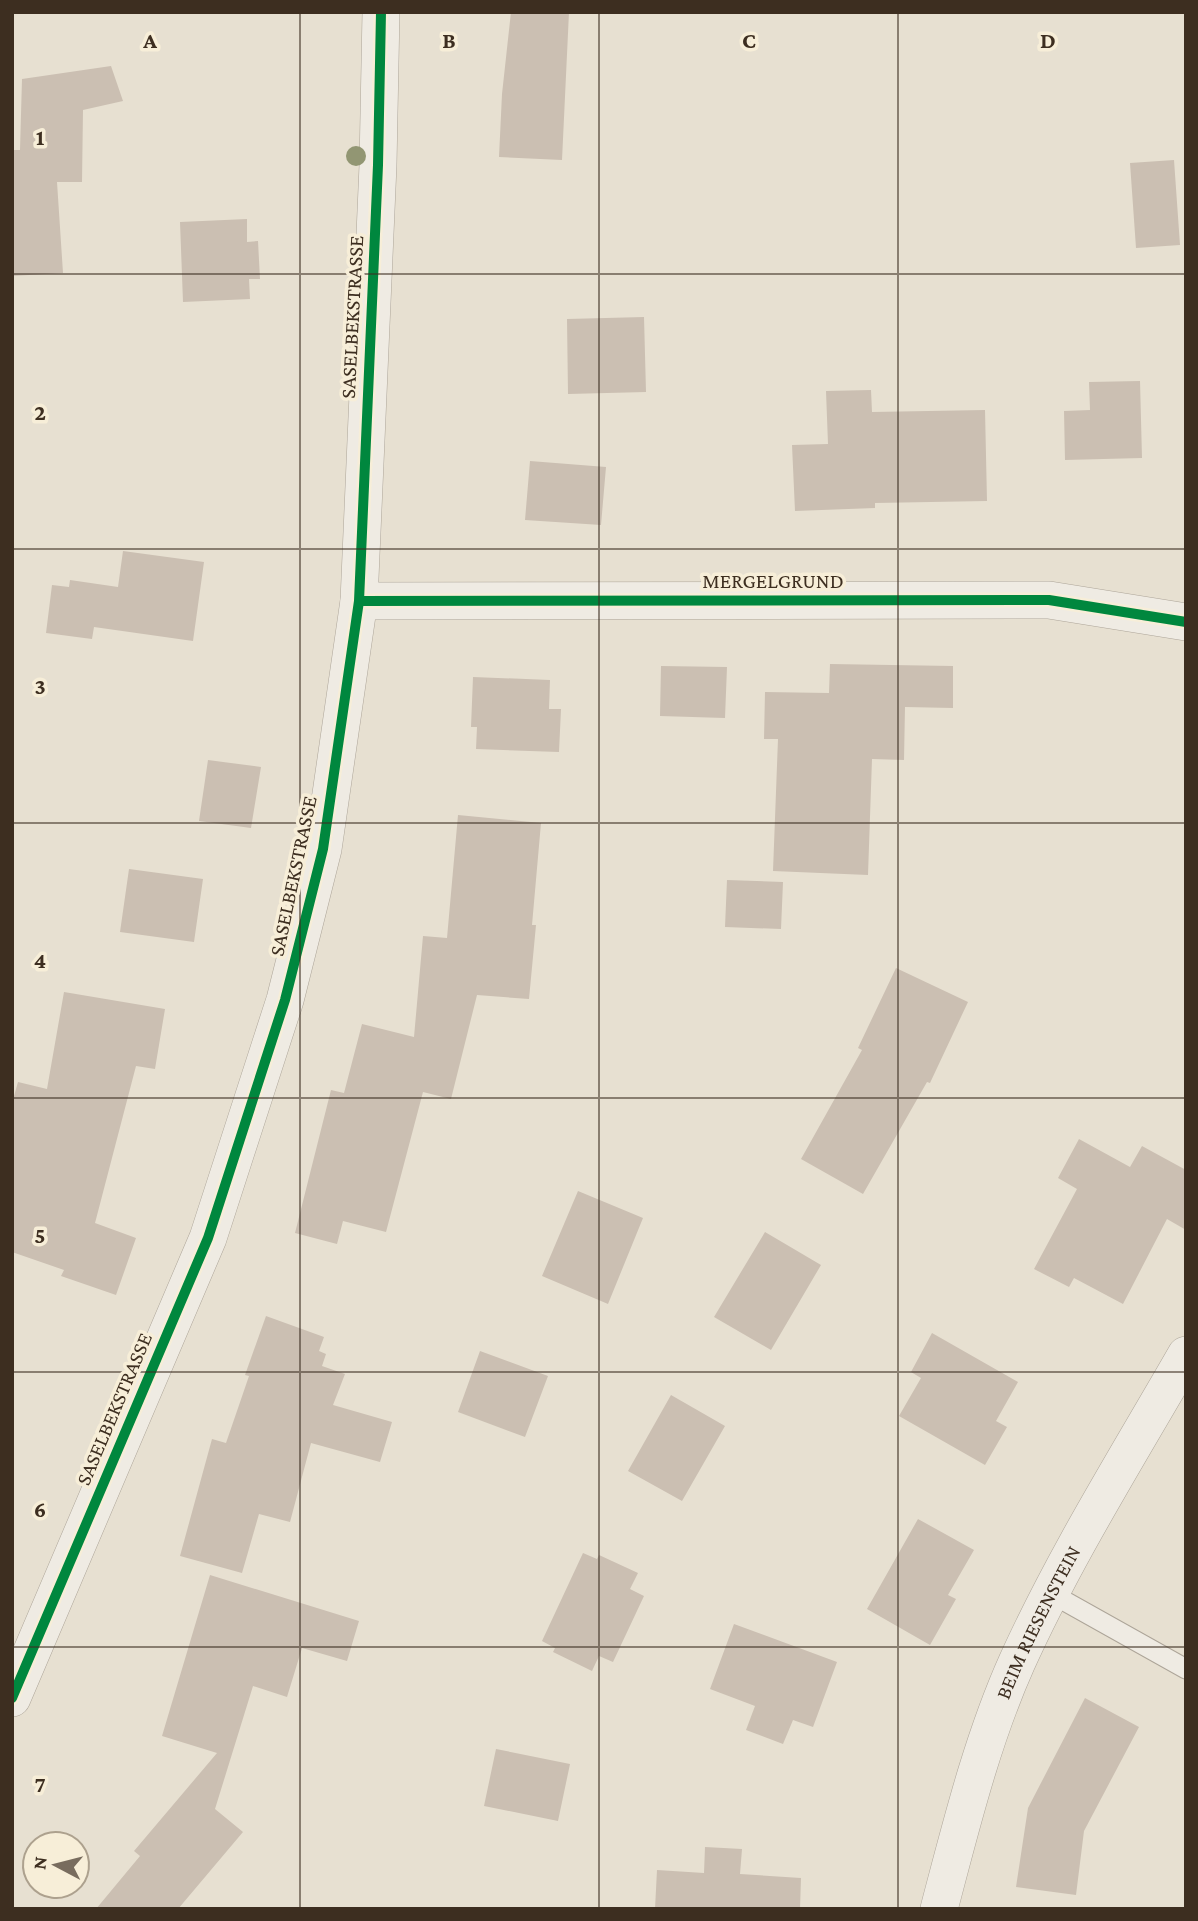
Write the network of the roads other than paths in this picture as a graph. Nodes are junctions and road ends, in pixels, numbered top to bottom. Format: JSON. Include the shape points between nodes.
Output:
{"nodes":[{"id":1,"x":381,"y":12,"type":"edge"},
{"id":2,"x":359,"y":601,"type":"junction"},
{"id":3,"x":1186,"y":622,"type":"edge"},
{"id":4,"x":1186,"y":1355,"type":"edge"},
{"id":5,"x":1052,"y":1594,"type":"junction"},
{"id":6,"x":1186,"y":1668,"type":"edge"},
{"id":7,"x":12,"y":1698,"type":"edge"},
{"id":8,"x":939,"y":1909,"type":"edge"}],
"edges":[{"from":1,"to":2,"type":"street","name":"SASELBEKSTRASSE"},
{"from":2,"to":3,"type":"street","name":"MERGELGRUND","via":[[1049,600]]},
{"from":2,"to":7,"type":"street","name":"SASELBEKSTRASSE","via":[[323,849],[285,1000],[208,1238]]},
{"from":4,"to":5,"type":"street","name":"BEIM RIESENSTEIN"},
{"from":5,"to":6,"type":"lane"},
{"from":5,"to":8,"type":"street","name":"BEIM RIESENSTEIN","via":[[1017,1662],[975,1775]]}]}
